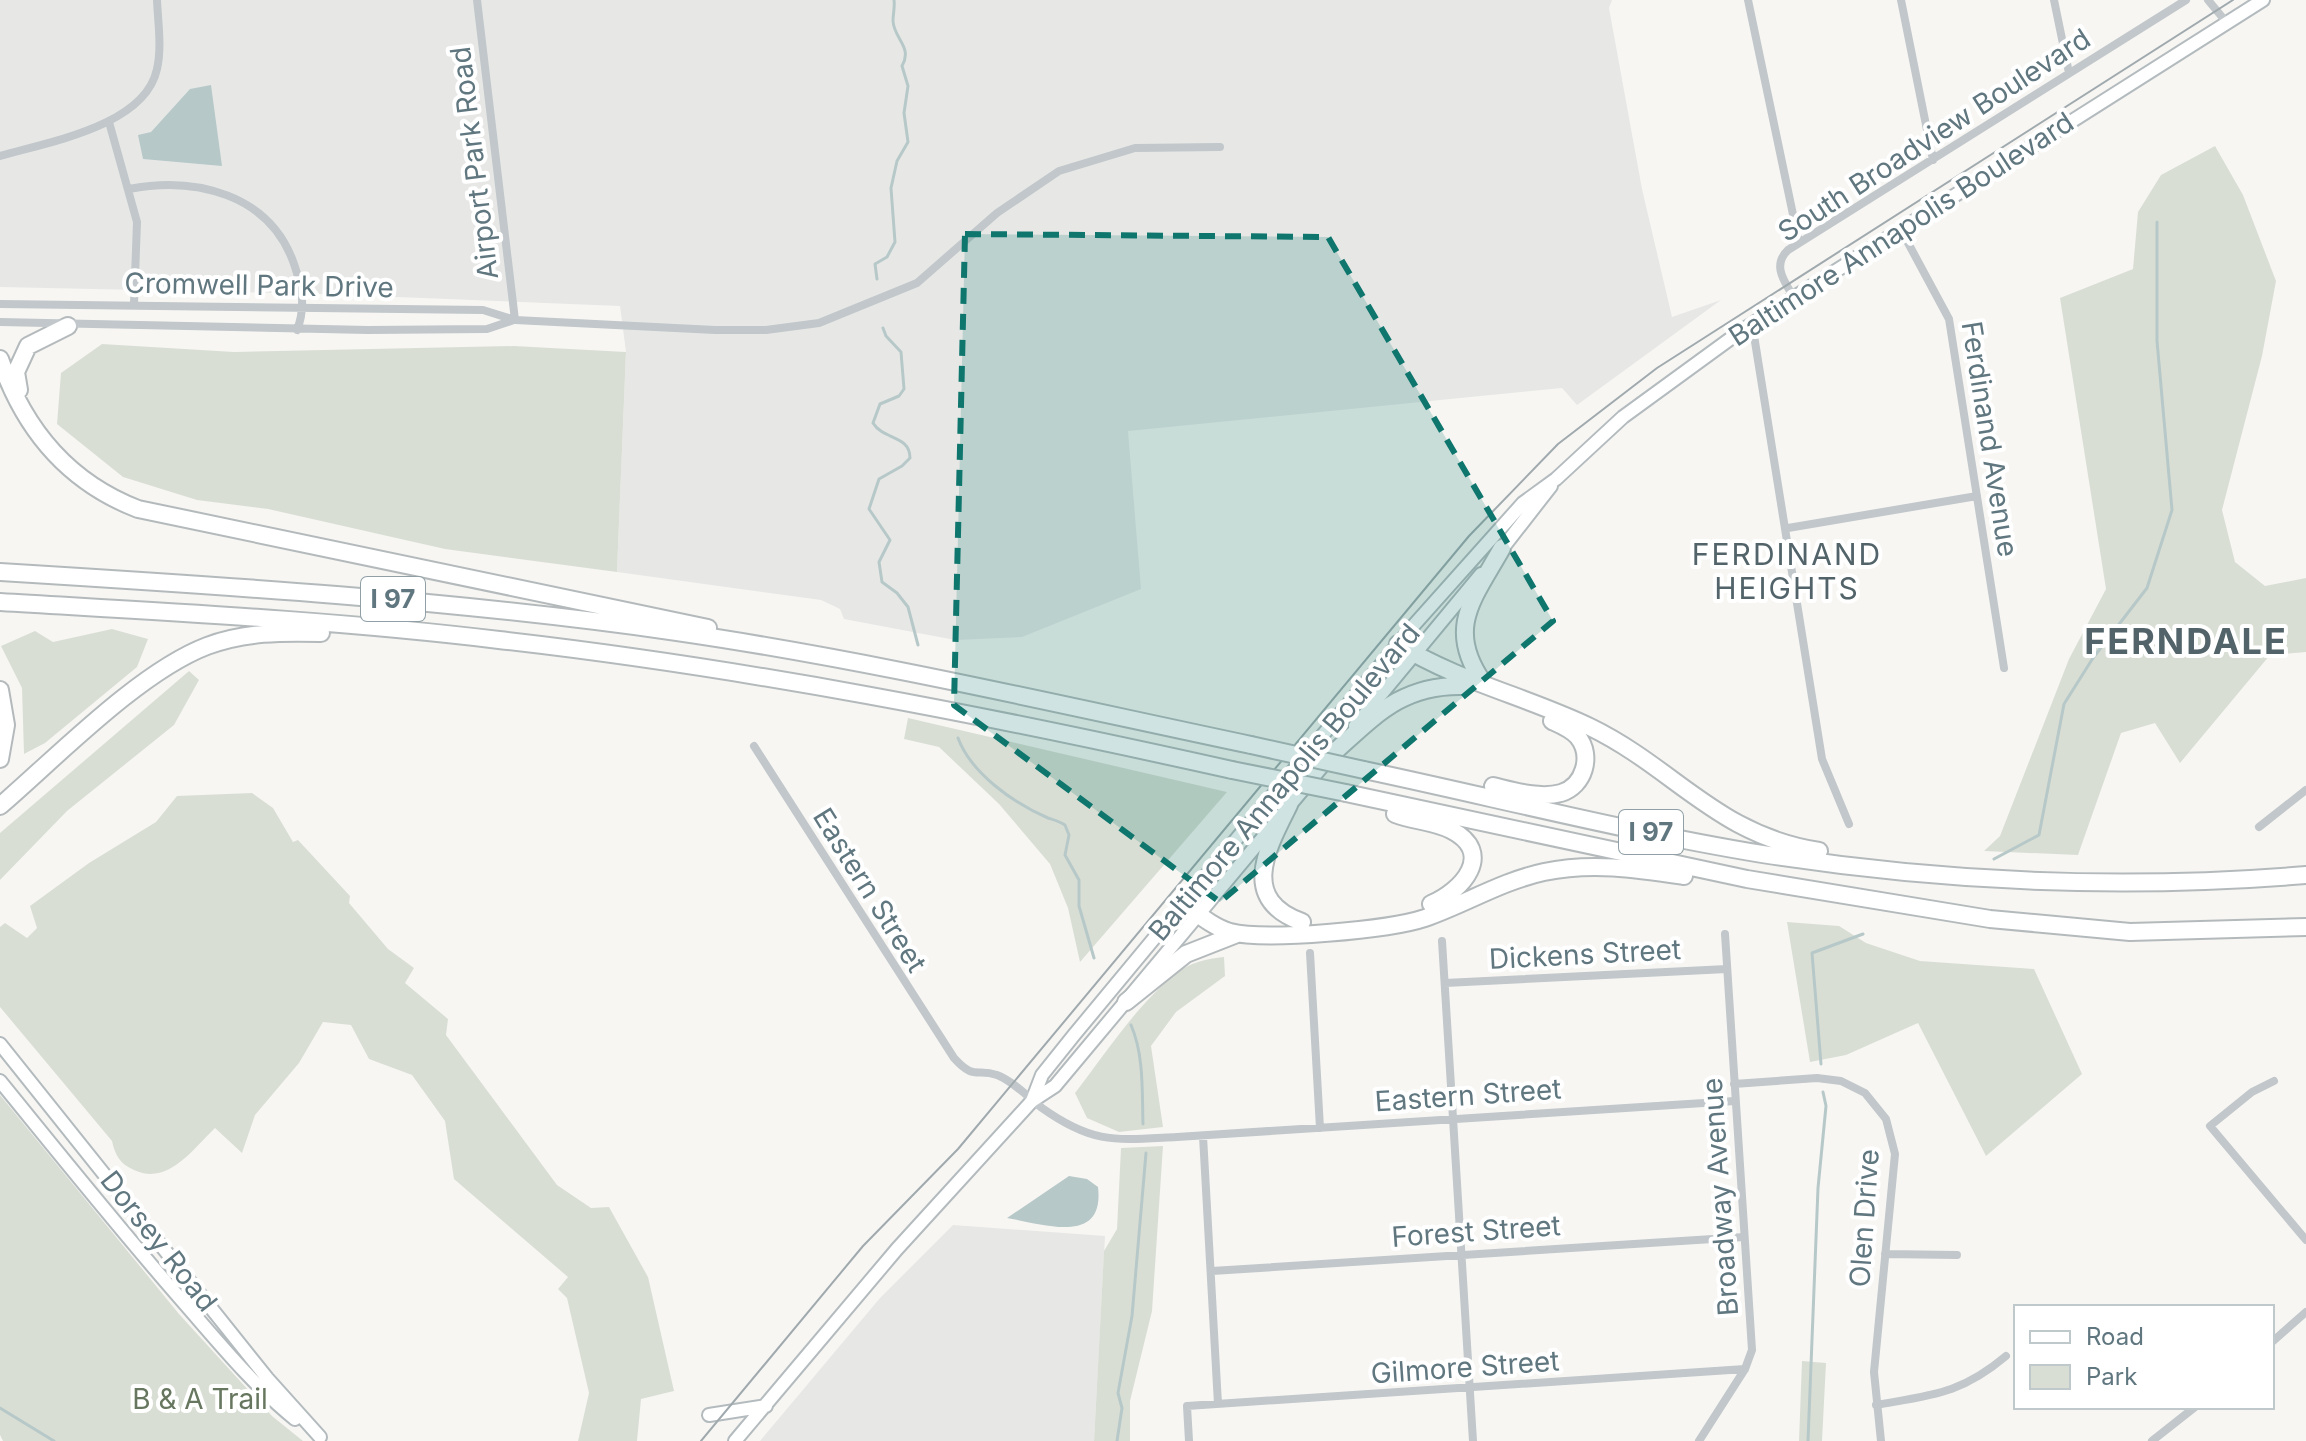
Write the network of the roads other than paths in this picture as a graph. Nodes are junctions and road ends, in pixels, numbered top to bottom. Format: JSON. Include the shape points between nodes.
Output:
{"nodes":[{"id":1,"x":157,"y":0,"type":"edge"},
{"id":2,"x":477,"y":0,"type":"edge"},
{"id":3,"x":1748,"y":0,"type":"edge"},
{"id":4,"x":1901,"y":0,"type":"edge"},
{"id":5,"x":2054,"y":0,"type":"edge"},
{"id":6,"x":2186,"y":0,"type":"edge"},
{"id":7,"x":2208,"y":0,"type":"edge"},
{"id":8,"x":2263,"y":0,"type":"edge"},
{"id":9,"x":2227,"y":23,"type":"junction"},
{"id":10,"x":2069,"y":73,"type":"junction"},
{"id":11,"x":109,"y":122,"type":"junction"},
{"id":12,"x":1220,"y":147,"type":"dead end"},
{"id":13,"x":0,"y":156,"type":"edge"},
{"id":14,"x":1933,"y":160,"type":"junction"},
{"id":15,"x":129,"y":189,"type":"junction"},
{"id":16,"x":1900,"y":228,"type":"junction"},
{"id":17,"x":1799,"y":243,"type":"junction"},
{"id":18,"x":1793,"y":296,"type":"junction"},
{"id":19,"x":0,"y":304,"type":"edge"},
{"id":20,"x":134,"y":304,"type":"junction"},
{"id":21,"x":304,"y":309,"type":"junction"},
{"id":22,"x":515,"y":320,"type":"junction"},
{"id":23,"x":0,"y":322,"type":"edge"},
{"id":24,"x":1752,"y":323,"type":"junction"},
{"id":25,"x":68,"y":326,"type":"junction"},
{"id":26,"x":297,"y":330,"type":"junction"},
{"id":27,"x":0,"y":359,"type":"edge"},
{"id":28,"x":31,"y":426,"type":"junction"},
{"id":29,"x":1556,"y":479,"type":"junction"},
{"id":30,"x":1977,"y":496,"type":"junction"},
{"id":31,"x":1788,"y":528,"type":"junction"},
{"id":32,"x":1502,"y":548,"type":"junction"},
{"id":33,"x":0,"y":572,"type":"edge"},
{"id":34,"x":0,"y":602,"type":"edge"},
{"id":35,"x":499,"y":639,"type":"junction"},
{"id":36,"x":1396,"y":647,"type":"junction"},
{"id":37,"x":783,"y":649,"type":"junction"},
{"id":38,"x":1412,"y":657,"type":"junction"},
{"id":39,"x":2004,"y":668,"type":"dead end"},
{"id":40,"x":1484,"y":683,"type":"junction"},
{"id":41,"x":1464,"y":686,"type":"junction"},
{"id":42,"x":0,"y":690,"type":"edge"},
{"id":43,"x":754,"y":746,"type":"dead end"},
{"id":44,"x":1330,"y":756,"type":"junction"},
{"id":45,"x":0,"y":759,"type":"edge"},
{"id":46,"x":1403,"y":778,"type":"junction"},
{"id":47,"x":2306,"y":790,"type":"edge"},
{"id":48,"x":1346,"y":793,"type":"junction"},
{"id":49,"x":1289,"y":805,"type":"junction"},
{"id":50,"x":0,"y":806,"type":"edge"},
{"id":51,"x":1849,"y":824,"type":"dead end"},
{"id":52,"x":2259,"y":827,"type":"dead end"},
{"id":53,"x":1902,"y":872,"type":"junction"},
{"id":54,"x":2306,"y":875,"type":"edge"},
{"id":55,"x":1781,"y":885,"type":"junction"},
{"id":56,"x":1187,"y":900,"type":"junction"},
{"id":57,"x":1201,"y":910,"type":"junction"},
{"id":58,"x":1302,"y":922,"type":"junction"},
{"id":59,"x":2306,"y":927,"type":"edge"},
{"id":60,"x":1239,"y":933,"type":"junction"},
{"id":61,"x":1725,"y":934,"type":"dead end"},
{"id":62,"x":1442,"y":941,"type":"dead end"},
{"id":63,"x":1310,"y":953,"type":"dead end"},
{"id":64,"x":1727,"y":969,"type":"junction"},
{"id":65,"x":1445,"y":983,"type":"junction"},
{"id":66,"x":1126,"y":1002,"type":"junction"},
{"id":67,"x":0,"y":1044,"type":"edge"},
{"id":68,"x":0,"y":1081,"type":"edge"},
{"id":69,"x":2274,"y":1081,"type":"dead end"},
{"id":70,"x":1734,"y":1084,"type":"junction"},
{"id":71,"x":1032,"y":1101,"type":"junction"},
{"id":72,"x":1735,"y":1101,"type":"junction"},
{"id":73,"x":1454,"y":1117,"type":"junction"},
{"id":74,"x":1320,"y":1128,"type":"junction"},
{"id":75,"x":1203,"y":1136,"type":"junction"},
{"id":76,"x":1744,"y":1237,"type":"junction"},
{"id":77,"x":2306,"y":1240,"type":"edge"},
{"id":78,"x":1463,"y":1253,"type":"junction"},
{"id":79,"x":1885,"y":1254,"type":"junction"},
{"id":80,"x":1957,"y":1255,"type":"dead end"},
{"id":81,"x":1212,"y":1271,"type":"junction"},
{"id":82,"x":2306,"y":1312,"type":"edge"},
{"id":83,"x":2274,"y":1340,"type":"edge"},
{"id":84,"x":2006,"y":1356,"type":"dead end"},
{"id":85,"x":1745,"y":1369,"type":"junction"},
{"id":86,"x":1469,"y":1389,"type":"junction"},
{"id":87,"x":1218,"y":1404,"type":"junction"},
{"id":88,"x":1876,"y":1405,"type":"junction"},
{"id":89,"x":766,"y":1406,"type":"junction"},
{"id":90,"x":2193,"y":1409,"type":"edge"},
{"id":91,"x":709,"y":1415,"type":"dead end"},
{"id":92,"x":322,"y":1439,"type":"edge"},
{"id":93,"x":2154,"y":1440,"type":"edge"},
{"id":94,"x":735,"y":1441,"type":"edge"},
{"id":95,"x":1189,"y":1441,"type":"edge"},
{"id":96,"x":1473,"y":1441,"type":"edge"},
{"id":97,"x":1699,"y":1441,"type":"edge"},
{"id":98,"x":1881,"y":1441,"type":"edge"}],
"edges":[{"from":1,"to":11,"type":"street","via":[[159,54],[153,84]]},
{"from":2,"to":22,"type":"street","name":"Airport Park Road"},
{"from":3,"to":17,"type":"street"},
{"from":4,"to":14,"type":"street"},
{"from":5,"to":10,"type":"street"},
{"from":6,"to":10,"type":"street","name":"South Broadview Boulevard"},
{"from":7,"to":9,"type":"street"},
{"from":8,"to":9,"type":"main road","name":"Baltimore Annapolis Boulevard"},
{"from":9,"to":16,"type":"main road","name":"Baltimore Annapolis Boulevard"},
{"from":10,"to":14,"type":"street","name":"South Broadview Boulevard"},
{"from":11,"to":13,"type":"street"},
{"from":11,"to":15,"type":"street"},
{"from":12,"to":22,"type":"street","name":"Cromwell Park Drive","via":[[1135,148],[1059,171],[997,213],[917,283],[819,323],[715,330]]},
{"from":14,"to":17,"type":"street","name":"South Broadview Boulevard"},
{"from":15,"to":20,"type":"street","via":[[137,222]]},
{"from":15,"to":21,"type":"street","via":[[182,185],[250,204],[281,234]]},
{"from":16,"to":18,"type":"main road","name":"Baltimore Annapolis Boulevard"},
{"from":16,"to":30,"type":"street","name":"Ferdinand Avenue","via":[[1949,319]]},
{"from":17,"to":18,"type":"street","name":"South Broadview Boulevard","via":[[1783,255],[1780,266]]},
{"from":18,"to":24,"type":"main road","name":"Baltimore Annapolis Boulevard"},
{"from":19,"to":20,"type":"street","name":"Cromwell Park Drive"},
{"from":20,"to":21,"type":"street","name":"Cromwell Park Drive"},
{"from":21,"to":22,"type":"street","name":"Cromwell Park Drive","via":[[483,310]]},
{"from":21,"to":26,"type":"street"},
{"from":22,"to":26,"type":"street","name":"Cromwell Park Drive","via":[[487,329]]},
{"from":23,"to":25,"type":"street","name":"Cromwell Park Drive"},
{"from":24,"to":29,"type":"main road","name":"Baltimore Annapolis Boulevard","via":[[1623,417]]},
{"from":24,"to":31,"type":"street"},
{"from":25,"to":26,"type":"street","name":"Cromwell Park Drive"},
{"from":25,"to":28,"type":"highway","via":[[37,339],[18,362],[17,384]]},
{"from":27,"to":28,"type":"highway"},
{"from":28,"to":37,"type":"highway","via":[[66,467],[90,485],[157,516],[683,621]]},
{"from":29,"to":32,"type":"main road","name":"Baltimore Annapolis Boulevard"},
{"from":29,"to":36,"type":"main road","name":"Baltimore Annapolis Boulevard","via":[[1506,521]]},
{"from":30,"to":31,"type":"street"},
{"from":30,"to":39,"type":"street","name":"Ferdinand Avenue"},
{"from":31,"to":51,"type":"street","via":[[1822,759]]},
{"from":32,"to":38,"type":"main road","name":"Baltimore Annapolis Boulevard"},
{"from":32,"to":40,"type":"highway","via":[[1463,626],[1467,656]]},
{"from":33,"to":37,"type":"highway","number":"I 97","via":[[418,601]]},
{"from":34,"to":35,"type":"highway","number":"I 97"},
{"from":35,"to":48,"type":"highway","number":"I 97","bridge":true,"via":[[818,686]]},
{"from":35,"to":50,"type":"highway","via":[[277,632],[206,646],[144,682]]},
{"from":36,"to":38,"type":"highway"},
{"from":36,"to":56,"type":"main road","name":"Baltimore Annapolis Boulevard"},
{"from":37,"to":46,"type":"highway","number":"I 97","bridge":true},
{"from":38,"to":40,"type":"highway"},
{"from":38,"to":41,"type":"highway"},
{"from":38,"to":44,"type":"main road","name":"Baltimore Annapolis Boulevard"},
{"from":40,"to":53,"type":"highway","via":[[1606,736],[1707,808],[1756,835]]},
{"from":41,"to":44,"type":"highway","via":[[1406,695]]},
{"from":41,"to":46,"type":"highway","via":[[1575,734],[1586,757],[1579,780],[1565,792],[1546,795]]},
{"from":42,"to":45,"type":"highway","via":[[6,725]]},
{"from":43,"to":71,"type":"street","name":"Eastern Street","via":[[946,1048],[971,1073],[1000,1077]]},
{"from":44,"to":49,"type":"main road","name":"Baltimore Annapolis Boulevard"},
{"from":46,"to":53,"type":"highway","number":"I 97","via":[[1716,845]]},
{"from":47,"to":52,"type":"street"},
{"from":48,"to":55,"type":"highway","number":"I 97"},
{"from":48,"to":58,"type":"highway","via":[[1452,830],[1468,848],[1469,874],[1454,893],[1410,912]]},
{"from":49,"to":57,"type":"main road","name":"Baltimore Annapolis Boulevard"},
{"from":49,"to":58,"type":"highway","via":[[1265,854],[1262,877],[1276,905]]},
{"from":53,"to":54,"type":"highway","number":"I 97","via":[[2077,881]]},
{"from":55,"to":59,"type":"highway","number":"I 97","via":[[2059,928],[2163,932]]},
{"from":55,"to":60,"type":"highway","via":[[1587,867],[1512,881],[1394,927]]},
{"from":56,"to":57,"type":"highway"},
{"from":56,"to":71,"type":"main road","name":"Baltimore Annapolis Boulevard","via":[[1042,1075]]},
{"from":57,"to":58,"type":"highway","via":[[1241,923]]},
{"from":57,"to":60,"type":"highway","via":[[1217,927]]},
{"from":57,"to":66,"type":"main road","name":"Baltimore Annapolis Boulevard"},
{"from":60,"to":66,"type":"highway","via":[[1186,954]]},
{"from":61,"to":64,"type":"street","name":"Broadway Avenue"},
{"from":62,"to":65,"type":"street"},
{"from":63,"to":74,"type":"street"},
{"from":64,"to":65,"type":"street","name":"Dickens Street"},
{"from":64,"to":70,"type":"street","name":"Broadway Avenue"},
{"from":65,"to":73,"type":"street"},
{"from":66,"to":71,"type":"main road","name":"Baltimore Annapolis Boulevard","via":[[1055,1086]]},
{"from":67,"to":92,"type":"main road","name":"Dorsey Road","via":[[267,1378]]},
{"from":68,"to":92,"type":"main road","name":"Dorsey Road","via":[[214,1338],[277,1404]]},
{"from":69,"to":77,"type":"street","via":[[2210,1126]]},
{"from":70,"to":72,"type":"street","name":"Broadway Avenue"},
{"from":70,"to":79,"type":"street","name":"Olen Drive","via":[[1832,1079],[1849,1083],[1873,1101],[1886,1119],[1895,1154]]},
{"from":71,"to":75,"type":"street","name":"Eastern Street","via":[[1082,1133],[1102,1139]]},
{"from":71,"to":89,"type":"main road","name":"Baltimore Annapolis Boulevard","via":[[897,1249]]},
{"from":72,"to":73,"type":"street","name":"Eastern Street"},
{"from":72,"to":76,"type":"street","name":"Broadway Avenue"},
{"from":73,"to":74,"type":"street","name":"Eastern Street"},
{"from":73,"to":78,"type":"street"},
{"from":74,"to":75,"type":"street","name":"Eastern Street"},
{"from":75,"to":81,"type":"street"},
{"from":76,"to":78,"type":"street","name":"Forest Street"},
{"from":76,"to":85,"type":"street","name":"Broadway Avenue","via":[[1752,1350]]},
{"from":78,"to":81,"type":"street","name":"Forest Street"},
{"from":78,"to":86,"type":"street"},
{"from":79,"to":80,"type":"street"},
{"from":79,"to":88,"type":"street","name":"Olen Drive"},
{"from":81,"to":87,"type":"street"},
{"from":82,"to":83,"type":"street"},
{"from":84,"to":88,"type":"street","via":[[1979,1379],[1948,1392]]},
{"from":85,"to":86,"type":"street","name":"Gilmore Street"},
{"from":85,"to":97,"type":"street","name":"Broadway Avenue"},
{"from":86,"to":87,"type":"street","name":"Gilmore Street"},
{"from":86,"to":96,"type":"street"},
{"from":87,"to":95,"type":"street","name":"Gilmore Street","via":[[1187,1406]]},
{"from":88,"to":98,"type":"street","name":"Olen Drive"},
{"from":89,"to":91,"type":"main road"},
{"from":89,"to":94,"type":"main road","name":"Baltimore Annapolis Boulevard"},
{"from":90,"to":93,"type":"street"}]}
